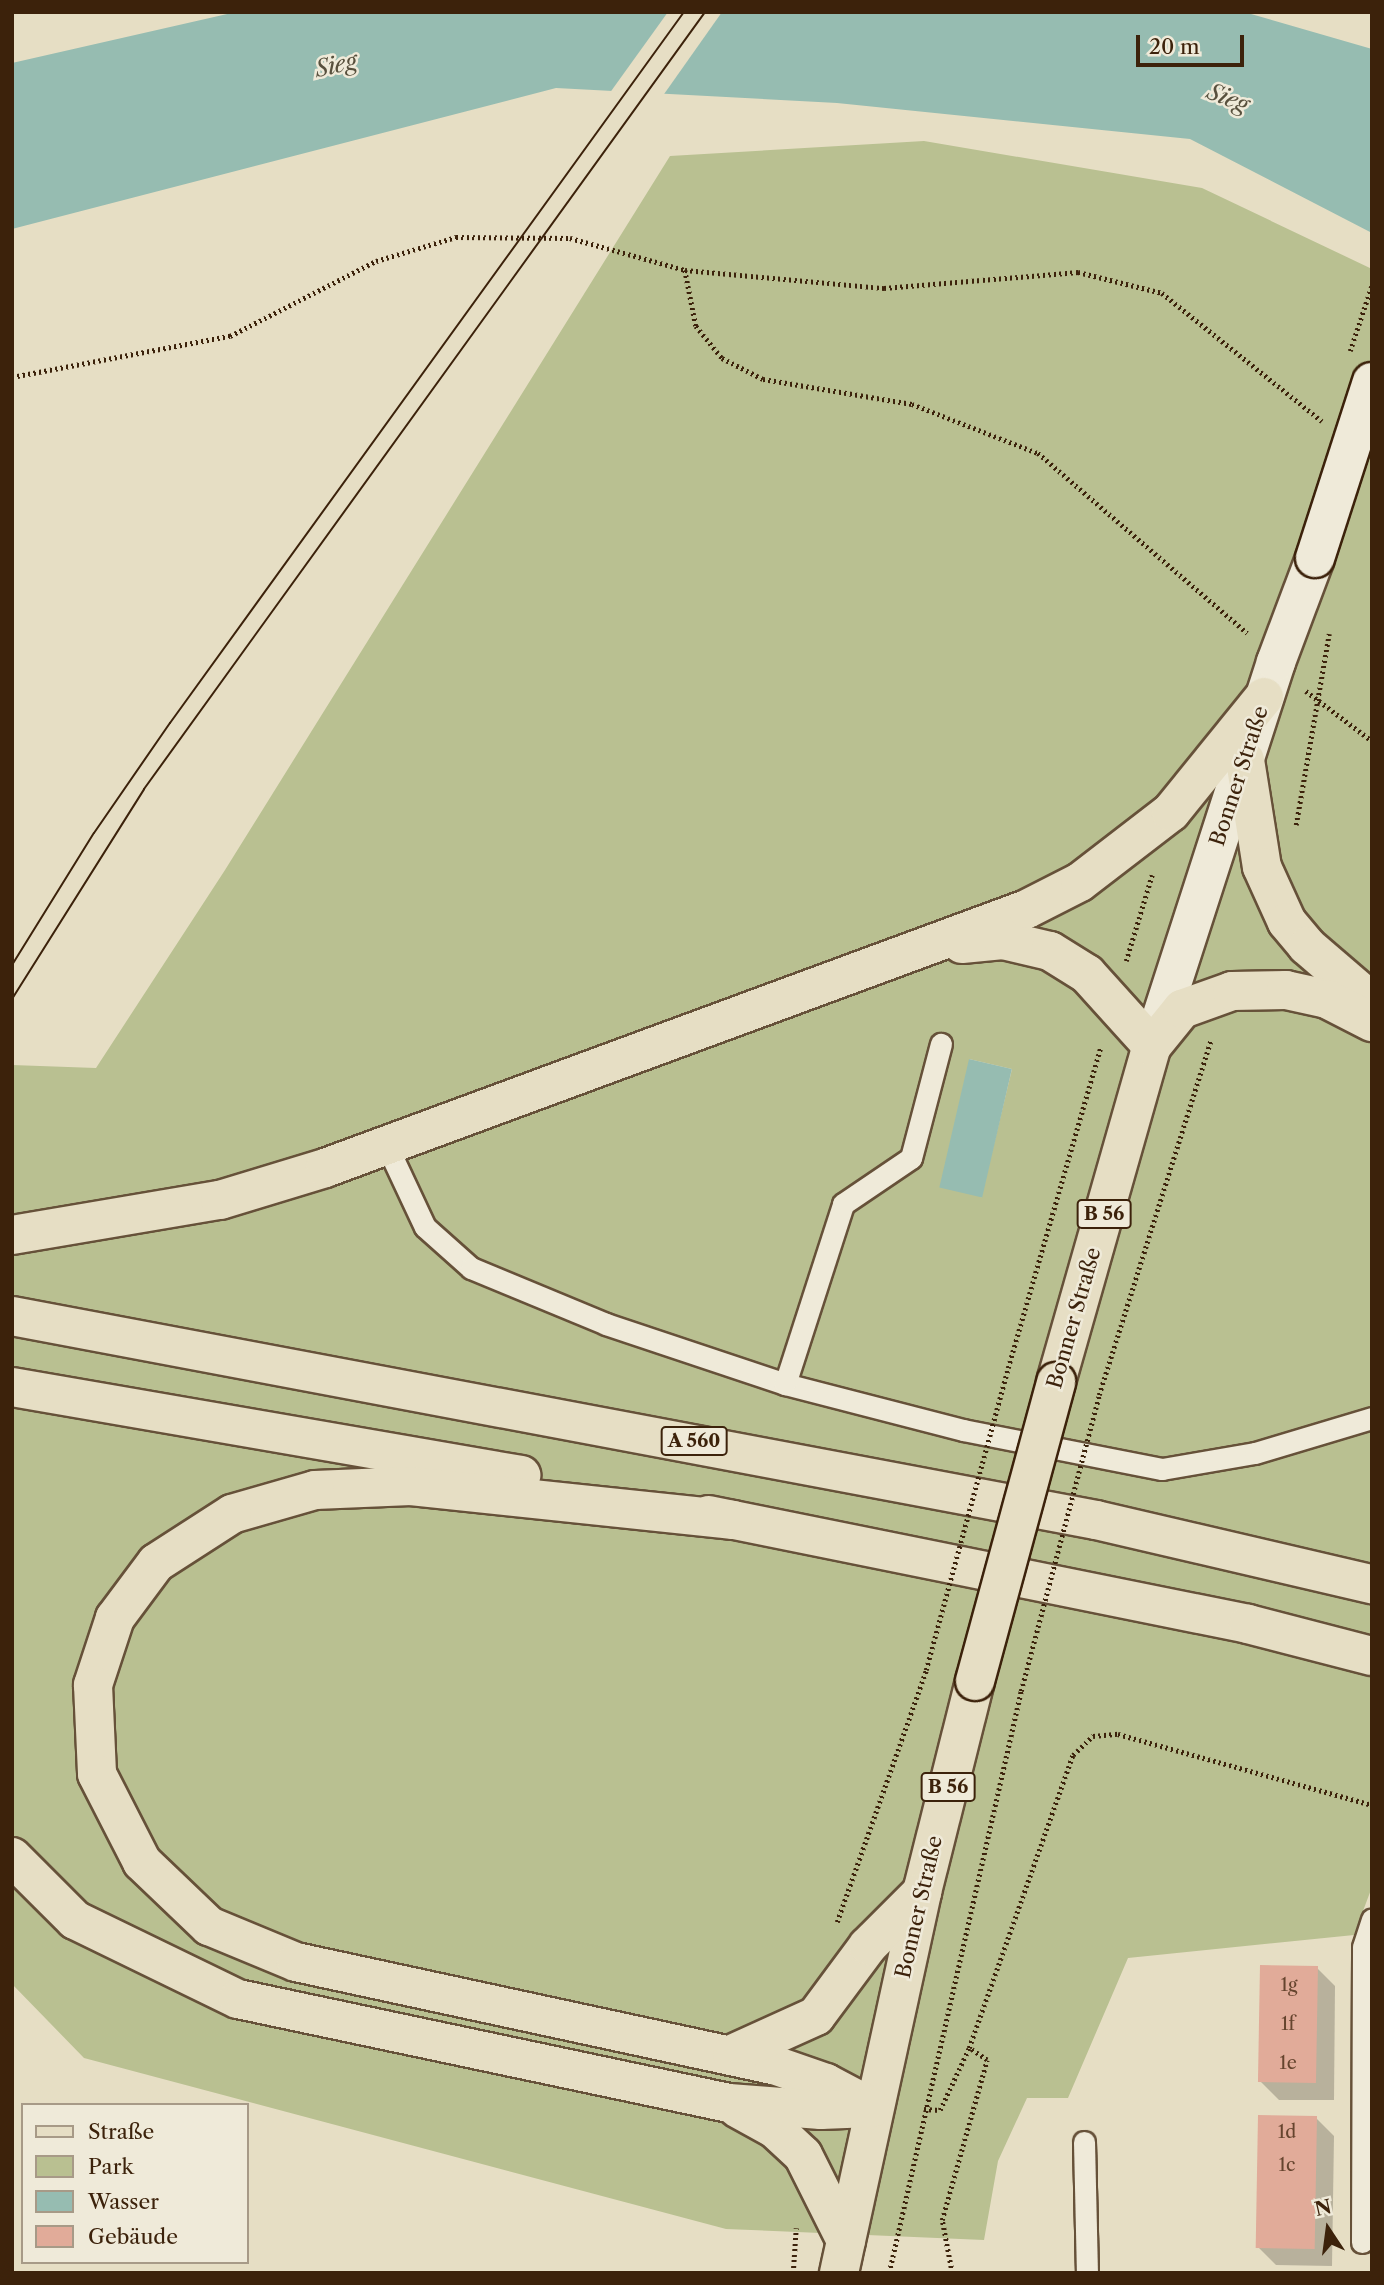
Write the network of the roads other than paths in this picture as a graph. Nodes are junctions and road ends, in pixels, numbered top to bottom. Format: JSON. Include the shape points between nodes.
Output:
{"nodes":[{"id":1,"x":1372,"y":382,"type":"edge"},
{"id":2,"x":1264,"y":697,"type":"junction"},
{"id":3,"x":1245,"y":760,"type":"junction"},
{"id":4,"x":932,"y":947,"type":"junction"},
{"id":5,"x":1372,"y":1002,"type":"edge"},
{"id":6,"x":1372,"y":1022,"type":"edge"},
{"id":7,"x":941,"y":1044,"type":"dead end"},
{"id":8,"x":1152,"y":1046,"type":"junction"},
{"id":9,"x":387,"y":1146,"type":"junction"},
{"id":10,"x":12,"y":1235,"type":"edge"},
{"id":11,"x":12,"y":1316,"type":"edge"},
{"id":12,"x":785,"y":1384,"type":"junction"},
{"id":13,"x":12,"y":1387,"type":"edge"},
{"id":14,"x":1372,"y":1418,"type":"edge"},
{"id":15,"x":733,"y":1520,"type":"junction"},
{"id":16,"x":1372,"y":1584,"type":"edge"},
{"id":17,"x":1372,"y":1656,"type":"edge"},
{"id":18,"x":12,"y":1857,"type":"edge"},
{"id":19,"x":922,"y":1892,"type":"junction"},
{"id":20,"x":1372,"y":1919,"type":"edge"},
{"id":21,"x":732,"y":2054,"type":"junction"},
{"id":22,"x":729,"y":2103,"type":"junction"},
{"id":23,"x":873,"y":2108,"type":"junction"},
{"id":24,"x":1084,"y":2142,"type":"dead end"},
{"id":25,"x":1362,"y":2242,"type":"dead end"},
{"id":26,"x":843,"y":2257,"type":"edge"},
{"id":27,"x":1087,"y":2273,"type":"edge"}],
"edges":[{"from":1,"to":2,"type":"main road","name":"Bonner Straße","bridge":true},
{"from":2,"to":3,"type":"main road","name":"Bonner Straße"},
{"from":2,"to":4,"type":"main road","via":[[1171,811],[1124,849],[1080,882],[1037,904]]},
{"from":3,"to":5,"type":"main road","via":[[1262,867],[1287,922],[1307,946]]},
{"from":3,"to":8,"type":"main road","name":"Bonner Straße"},
{"from":4,"to":8,"type":"main road","via":[[1003,940],[1050,951],[1087,974]]},
{"from":4,"to":9,"type":"main road"},
{"from":6,"to":8,"type":"main road","via":[[1327,999],[1286,990],[1232,990],[1182,1010]]},
{"from":7,"to":12,"type":"lane","via":[[911,1158],[842,1204]]},
{"from":8,"to":19,"type":"main road","name":"Bonner Straße","number":"B 56","bridge":true,"via":[[1056,1382]]},
{"from":9,"to":10,"type":"main road","via":[[220,1200]]},
{"from":9,"to":12,"type":"lane","via":[[425,1227],[471,1268],[606,1324]]},
{"from":11,"to":16,"type":"main road","number":"A 560","via":[[1096,1520]]},
{"from":12,"to":14,"type":"lane","via":[[963,1430],[1162,1469],[1255,1453]]},
{"from":13,"to":15,"type":"main road","via":[[497,1469]]},
{"from":15,"to":17,"type":"main road","via":[[1248,1624]]},
{"from":15,"to":21,"type":"main road","via":[[411,1486],[315,1490],[232,1514],[156,1563],[115,1618],[93,1685],[97,1774],[142,1862],[209,1926],[296,1962]]},
{"from":18,"to":22,"type":"main road","via":[[75,1920],[238,1999]]},
{"from":19,"to":21,"type":"main road","via":[[867,1946],[816,2016]]},
{"from":19,"to":23,"type":"main road","name":"Bonner Straße","number":"B 56"},
{"from":20,"to":25,"type":"lane","via":[[1363,1947]]},
{"from":21,"to":23,"type":"main road","via":[[826,2083]]},
{"from":22,"to":23,"type":"main road","via":[[821,2110]]},
{"from":22,"to":26,"type":"main road","via":[[775,2129],[803,2155]]},
{"from":23,"to":26,"type":"main road","name":"Bonner Straße","number":"B 56"},
{"from":24,"to":27,"type":"lane"}]}
